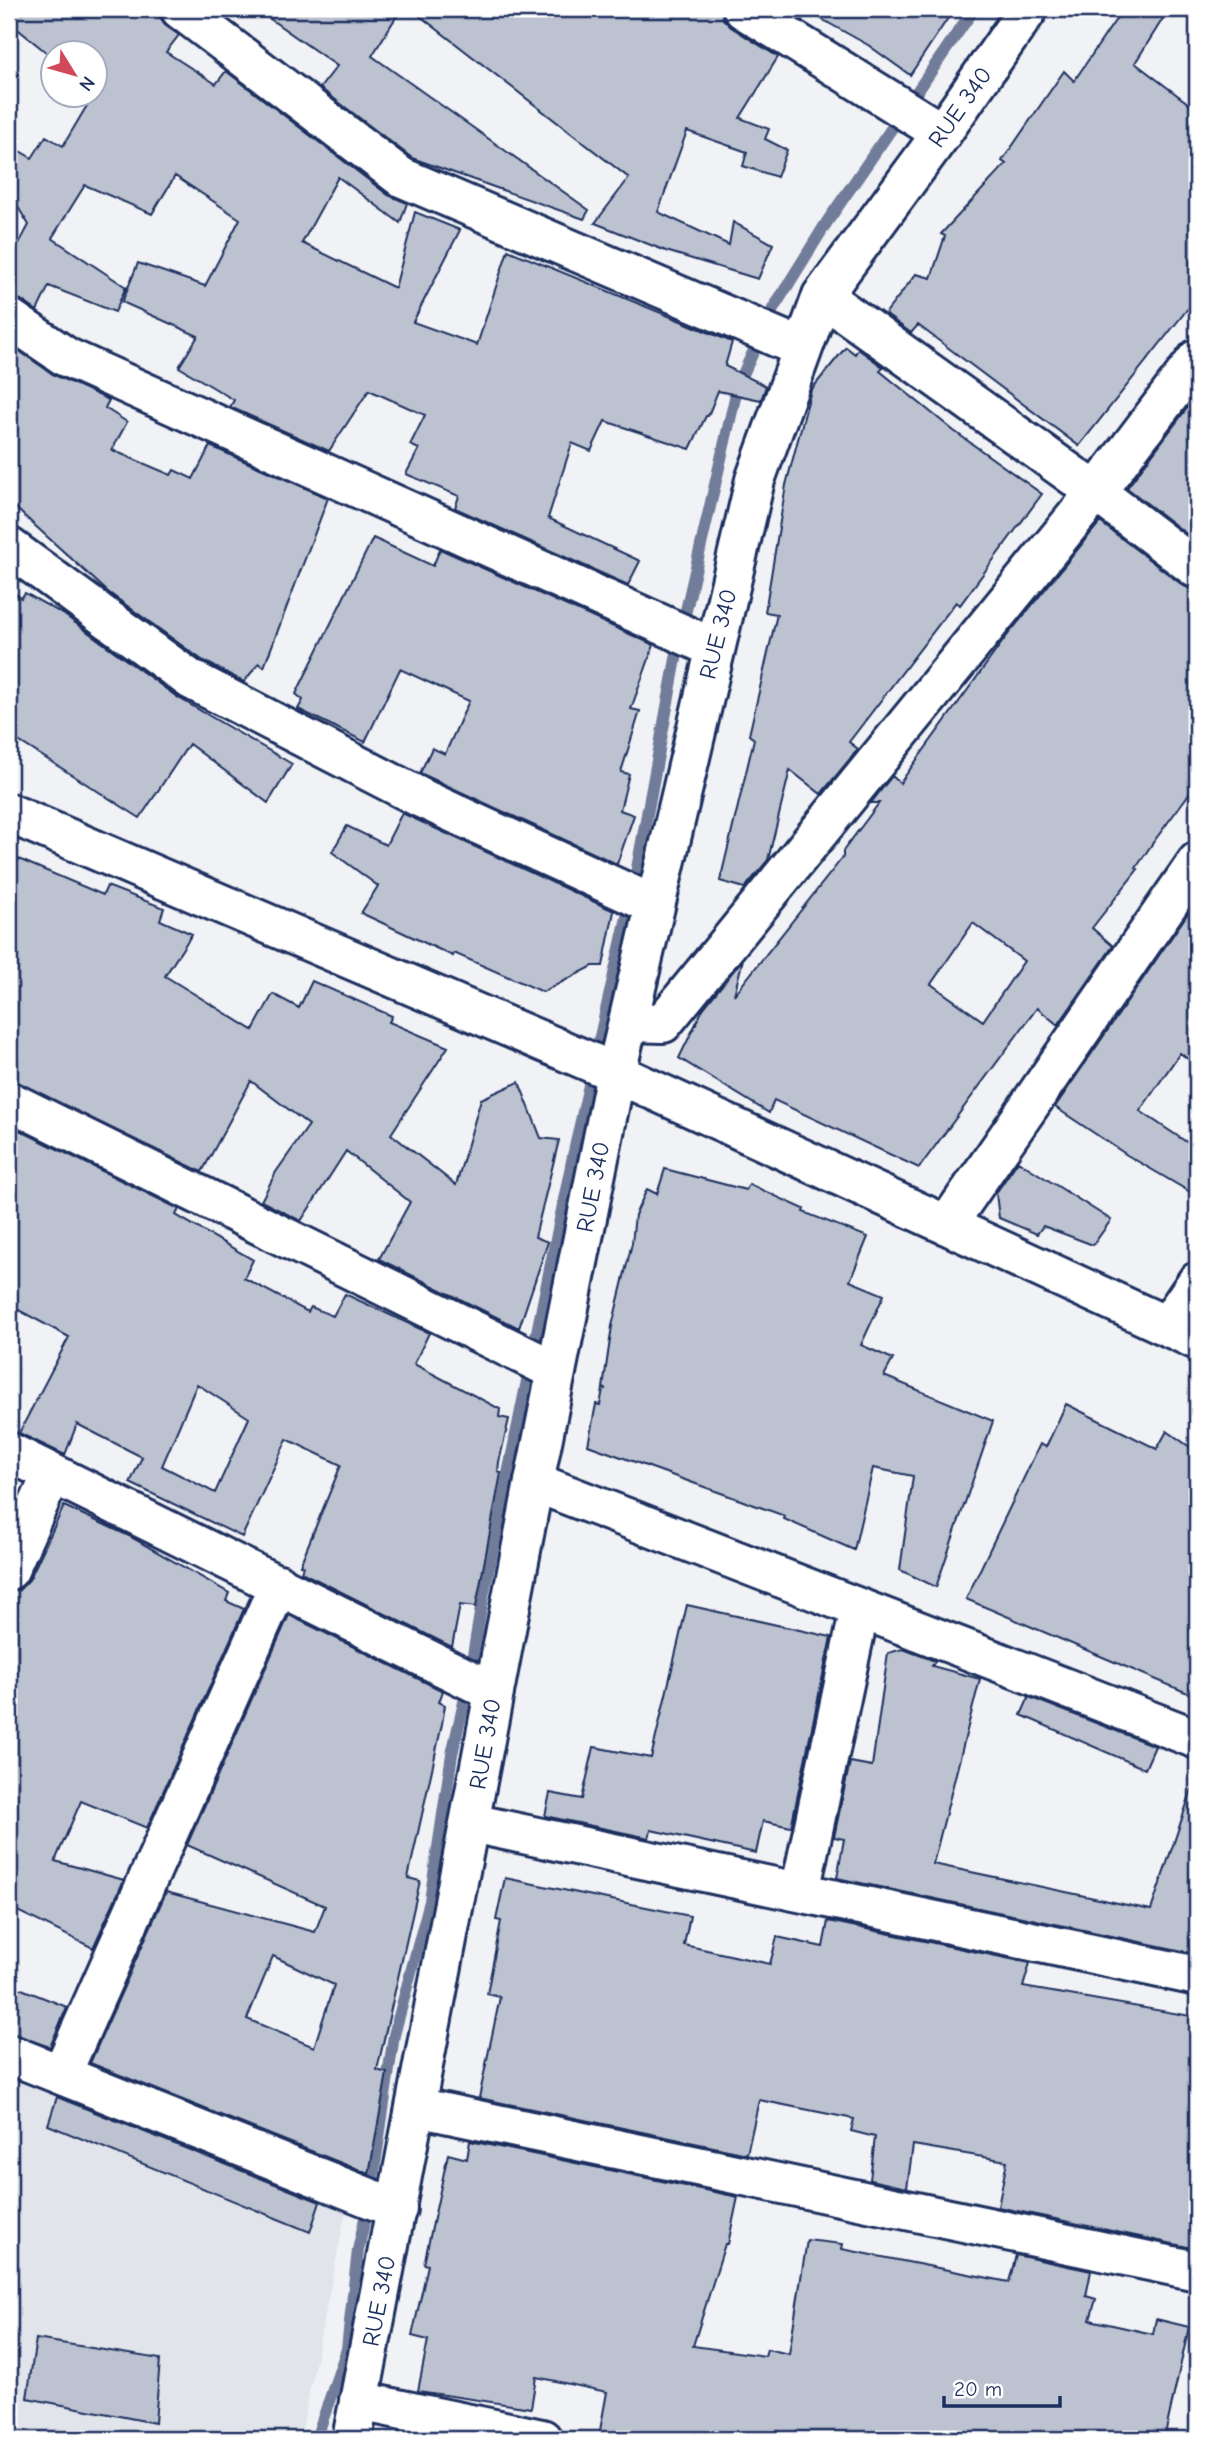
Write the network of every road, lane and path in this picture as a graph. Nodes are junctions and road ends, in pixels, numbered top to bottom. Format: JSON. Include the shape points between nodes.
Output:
{"nodes":[{"id":1,"x":180,"y":9,"type":"edge"},
{"id":2,"x":743,"y":9,"type":"edge"},
{"id":3,"x":1022,"y":11,"type":"edge"},
{"id":4,"x":943,"y":133,"type":"junction"},
{"id":5,"x":822,"y":296,"type":"junction"},
{"id":6,"x":9,"y":318,"type":"edge"},
{"id":7,"x":802,"y":348,"type":"junction"},
{"id":8,"x":1197,"y":359,"type":"edge"},
{"id":9,"x":1096,"y":492,"type":"junction"},
{"id":10,"x":9,"y":547,"type":"edge"},
{"id":11,"x":1197,"y":569,"type":"edge"},
{"id":12,"x":714,"y":649,"type":"junction"},
{"id":13,"x":9,"y":813,"type":"edge"},
{"id":14,"x":1197,"y":862,"type":"edge"},
{"id":15,"x":654,"y":905,"type":"junction"},
{"id":16,"x":630,"y":1022,"type":"junction"},
{"id":17,"x":616,"y":1073,"type":"junction"},
{"id":18,"x":9,"y":1101,"type":"edge"},
{"id":19,"x":947,"y":1225,"type":"junction"},
{"id":20,"x":1197,"y":1282,"type":"edge"},
{"id":21,"x":1182,"y":1333,"type":"edge"},
{"id":22,"x":556,"y":1371,"type":"junction"},
{"id":23,"x":9,"y":1452,"type":"edge"},
{"id":24,"x":52,"y":1474,"type":"junction"},
{"id":25,"x":534,"y":1482,"type":"junction"},
{"id":26,"x":9,"y":1570,"type":"edge"},
{"id":27,"x":279,"y":1584,"type":"junction"},
{"id":28,"x":860,"y":1608,"type":"junction"},
{"id":29,"x":494,"y":1692,"type":"junction"},
{"id":30,"x":1197,"y":1739,"type":"edge"},
{"id":31,"x":471,"y":1823,"type":"junction"},
{"id":32,"x":800,"y":1892,"type":"junction"},
{"id":33,"x":1197,"y":1976,"type":"edge"},
{"id":34,"x":9,"y":2054,"type":"edge"},
{"id":35,"x":61,"y":2075,"type":"junction"},
{"id":36,"x":416,"y":2106,"type":"junction"},
{"id":37,"x":397,"y":2208,"type":"junction"},
{"id":38,"x":1197,"y":2271,"type":"edge"},
{"id":39,"x":359,"y":2401,"type":"junction"},
{"id":40,"x":352,"y":2439,"type":"edge"},
{"id":41,"x":542,"y":2439,"type":"edge"}],
"edges":[{"from":1,"to":7,"type":"street","via":[[401,177]]},
{"from":2,"to":4,"type":"street"},
{"from":3,"to":4,"type":"street","name":"RUE 340"},
{"from":4,"to":5,"type":"street","name":"RUE 340"},
{"from":5,"to":7,"type":"street","name":"RUE 340"},
{"from":5,"to":9,"type":"street"},
{"from":6,"to":12,"type":"street","via":[[66,357]]},
{"from":7,"to":12,"type":"street","name":"RUE 340","via":[[755,480]]},
{"from":8,"to":9,"type":"street"},
{"from":9,"to":11,"type":"street"},
{"from":9,"to":16,"type":"street","via":[[663,1023]]},
{"from":10,"to":15,"type":"street","via":[[190,679],[421,798]]},
{"from":12,"to":15,"type":"street","name":"RUE 340"},
{"from":13,"to":17,"type":"street"},
{"from":14,"to":19,"type":"street"},
{"from":15,"to":16,"type":"street","name":"RUE 340"},
{"from":16,"to":17,"type":"street","name":"RUE 340"},
{"from":17,"to":19,"type":"street"},
{"from":17,"to":22,"type":"street","name":"RUE 340"},
{"from":18,"to":22,"type":"street"},
{"from":19,"to":21,"type":"street"},
{"from":20,"to":21,"type":"street"},
{"from":22,"to":25,"type":"street","name":"RUE 340"},
{"from":23,"to":24,"type":"street"},
{"from":24,"to":26,"type":"street"},
{"from":24,"to":27,"type":"street"},
{"from":25,"to":28,"type":"street"},
{"from":25,"to":29,"type":"street","name":"RUE 340"},
{"from":27,"to":29,"type":"street"},
{"from":27,"to":35,"type":"street"},
{"from":28,"to":30,"type":"street"},
{"from":28,"to":32,"type":"street"},
{"from":29,"to":31,"type":"street","name":"RUE 340"},
{"from":31,"to":32,"type":"street"},
{"from":31,"to":36,"type":"street","name":"RUE 340"},
{"from":32,"to":33,"type":"street"},
{"from":34,"to":35,"type":"street"},
{"from":35,"to":37,"type":"street"},
{"from":36,"to":37,"type":"street","name":"RUE 340"},
{"from":36,"to":38,"type":"street"},
{"from":37,"to":39,"type":"street","name":"RUE 340"},
{"from":39,"to":40,"type":"street","name":"RUE 340"},
{"from":39,"to":41,"type":"street"}]}
